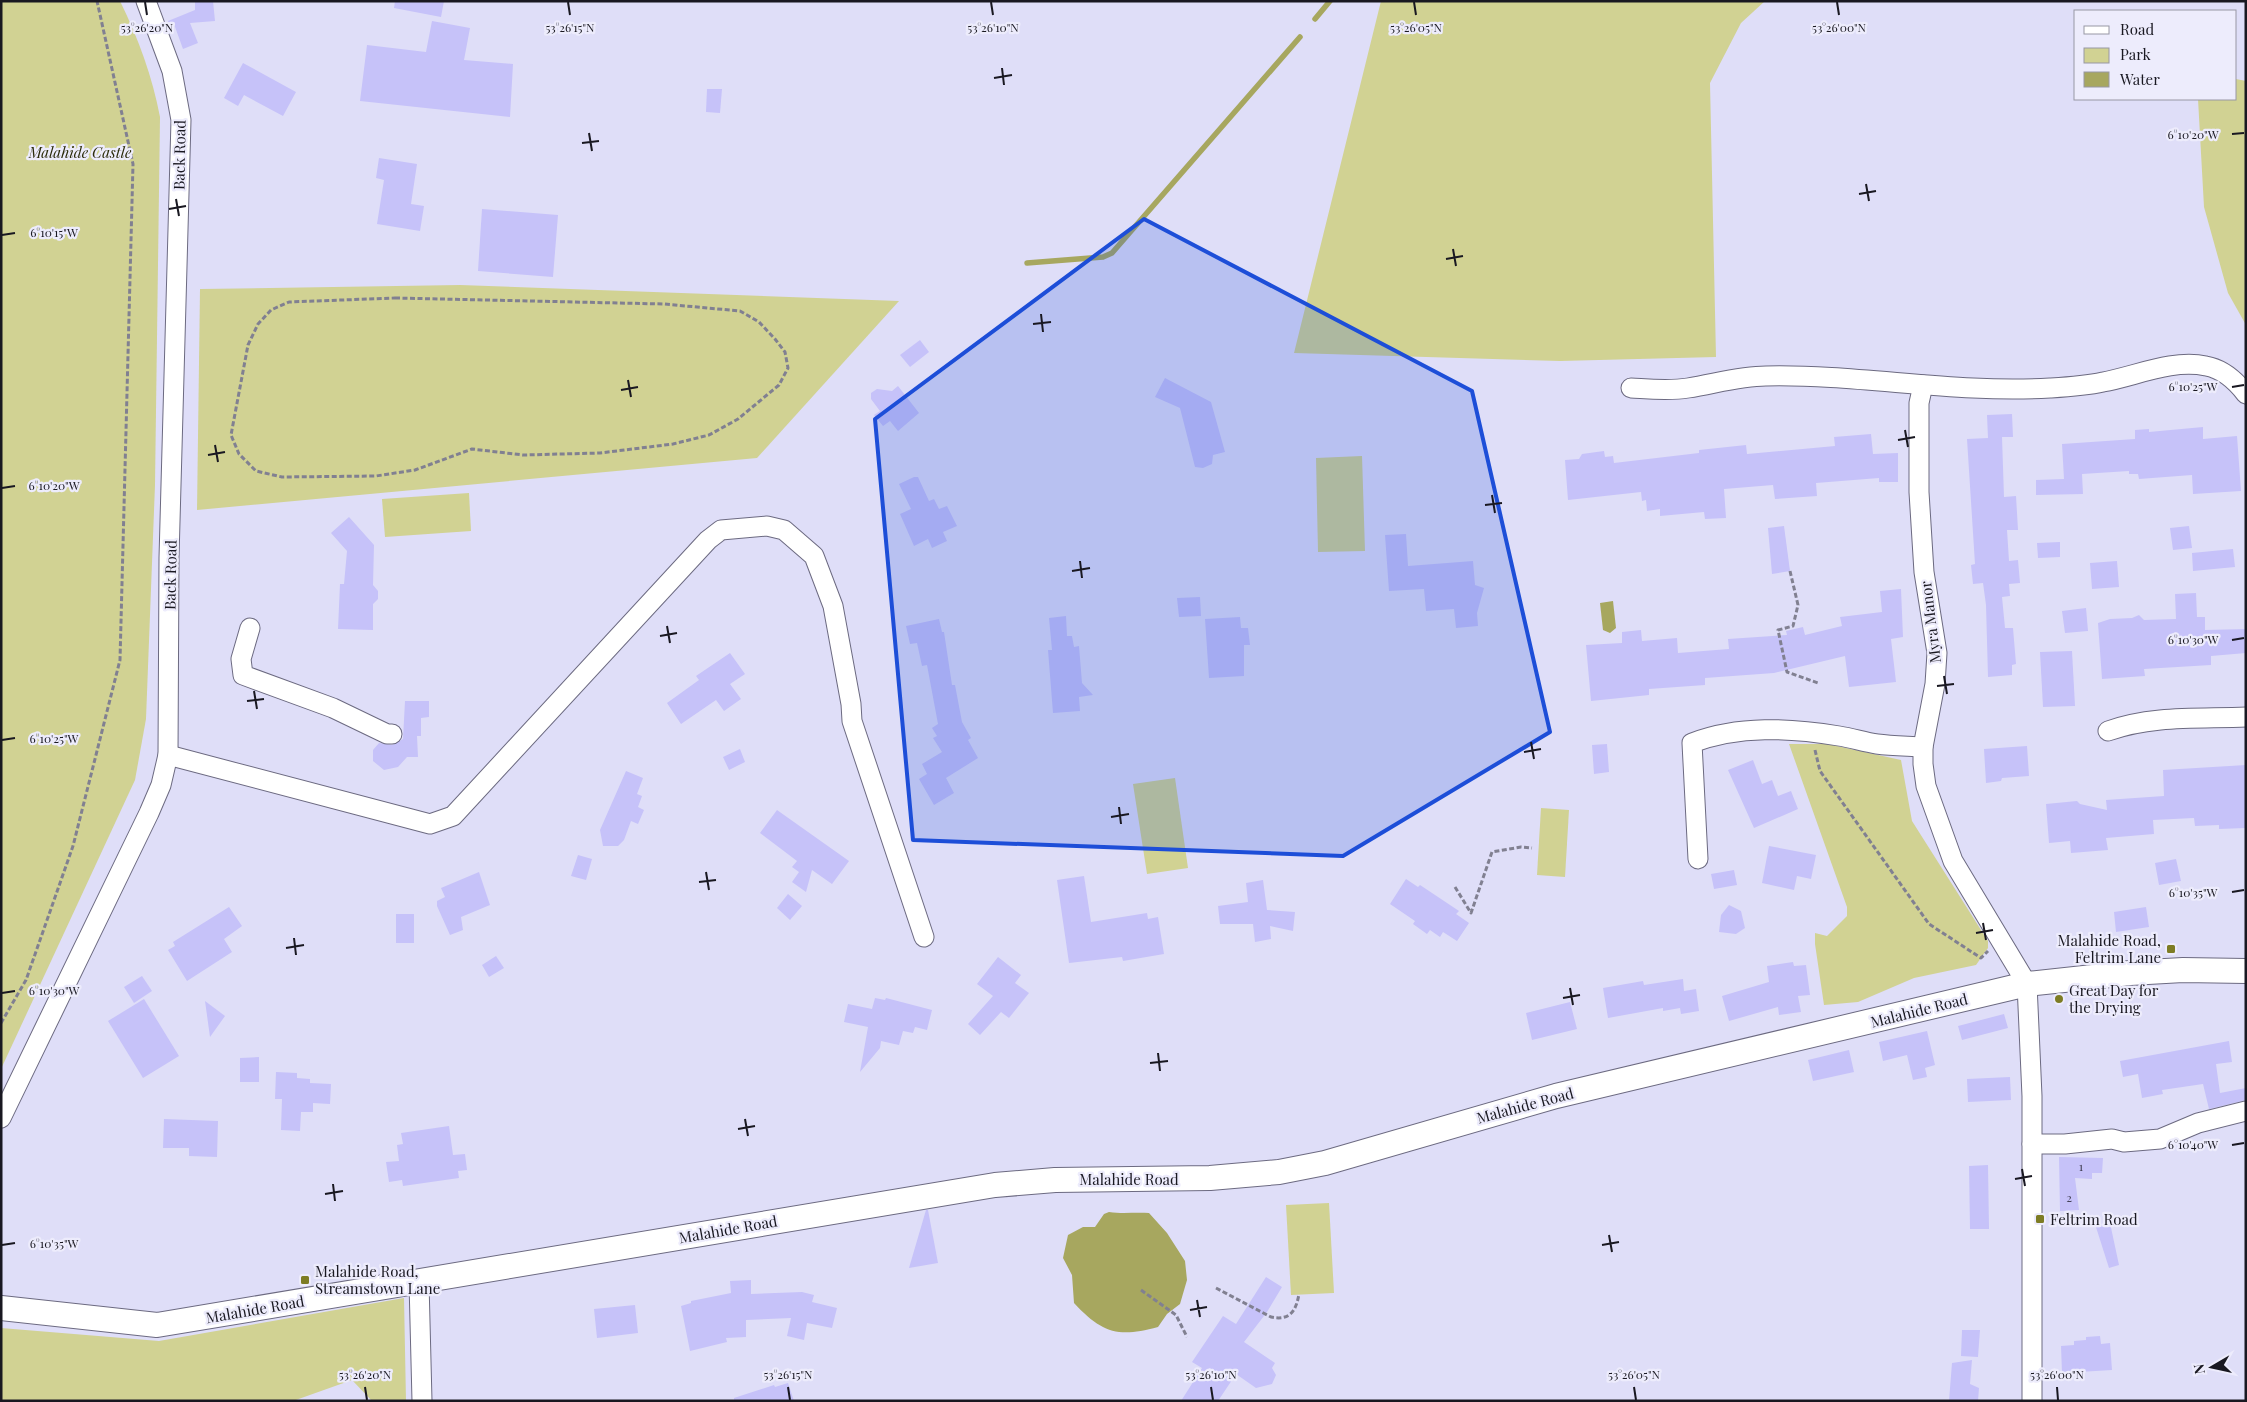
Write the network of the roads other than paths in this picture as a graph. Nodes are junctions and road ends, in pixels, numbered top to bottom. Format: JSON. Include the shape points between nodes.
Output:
{"nodes":[{"id":1,"x":146,"y":1,"type":"edge"},
{"id":2,"x":1923,"y":385,"type":"junction"},
{"id":3,"x":1631,"y":388,"type":"dead end"},
{"id":4,"x":2246,"y":394,"type":"edge"},
{"id":5,"x":250,"y":628,"type":"dead end"},
{"id":6,"x":2246,"y":717,"type":"edge"},
{"id":7,"x":2108,"y":731,"type":"dead end"},
{"id":8,"x":392,"y":734,"type":"dead end"},
{"id":9,"x":1923,"y":748,"type":"junction"},
{"id":10,"x":168,"y":754,"type":"junction"},
{"id":11,"x":1698,"y":859,"type":"dead end"},
{"id":12,"x":924,"y":937,"type":"dead end"},
{"id":13,"x":2246,"y":971,"type":"edge"},
{"id":14,"x":2027,"y":984,"type":"junction"},
{"id":15,"x":2246,"y":1111,"type":"edge"},
{"id":16,"x":1,"y":1118,"type":"edge"},
{"id":17,"x":2032,"y":1144,"type":"junction"},
{"id":18,"x":419,"y":1282,"type":"junction"},
{"id":19,"x":1,"y":1308,"type":"edge"},
{"id":20,"x":422,"y":1401,"type":"edge"},
{"id":21,"x":2032,"y":1401,"type":"edge"}],
"edges":[{"from":1,"to":10,"type":"street","name":"Back Road","via":[[172,71],[181,120],[169,558]]},
{"from":2,"to":3,"type":"street","via":[[1765,376],[1743,377],[1686,389]]},
{"from":2,"to":4,"type":"street","via":[[2068,387],[2178,365],[2207,366],[2225,373]]},
{"from":2,"to":9,"type":"street","name":"Myra Manor","via":[[1919,402],[1919,492],[1924,572],[1937,653],[1935,684]]},
{"from":5,"to":8,"type":"street","via":[[241,659],[243,675]]},
{"from":6,"to":7,"type":"street","via":[[2145,721]]},
{"from":9,"to":11,"type":"street","via":[[1770,729],[1736,731],[1692,743]]},
{"from":9,"to":14,"type":"street","name":"Myra Manor","via":[[1926,786],[1953,861]]},
{"from":10,"to":12,"type":"street","via":[[430,824],[442,821],[453,816],[708,540],[721,530],[767,526],[784,530],[814,556],[833,606],[852,721]]},
{"from":10,"to":16,"type":"street","name":"Back Road","via":[[150,813]]},
{"from":13,"to":14,"type":"main road","name":"Malahide Road","via":[[2130,973]]},
{"from":14,"to":17,"type":"street"},
{"from":14,"to":18,"type":"main road","name":"Malahide Road","via":[[1556,1096],[1325,1163],[1280,1172],[1210,1178],[995,1184]]},
{"from":15,"to":17,"type":"street","via":[[2198,1123],[2160,1139]]},
{"from":17,"to":21,"type":"street"},
{"from":18,"to":19,"type":"main road","name":"Malahide Road","via":[[157,1325]]},
{"from":18,"to":20,"type":"street"}]}
